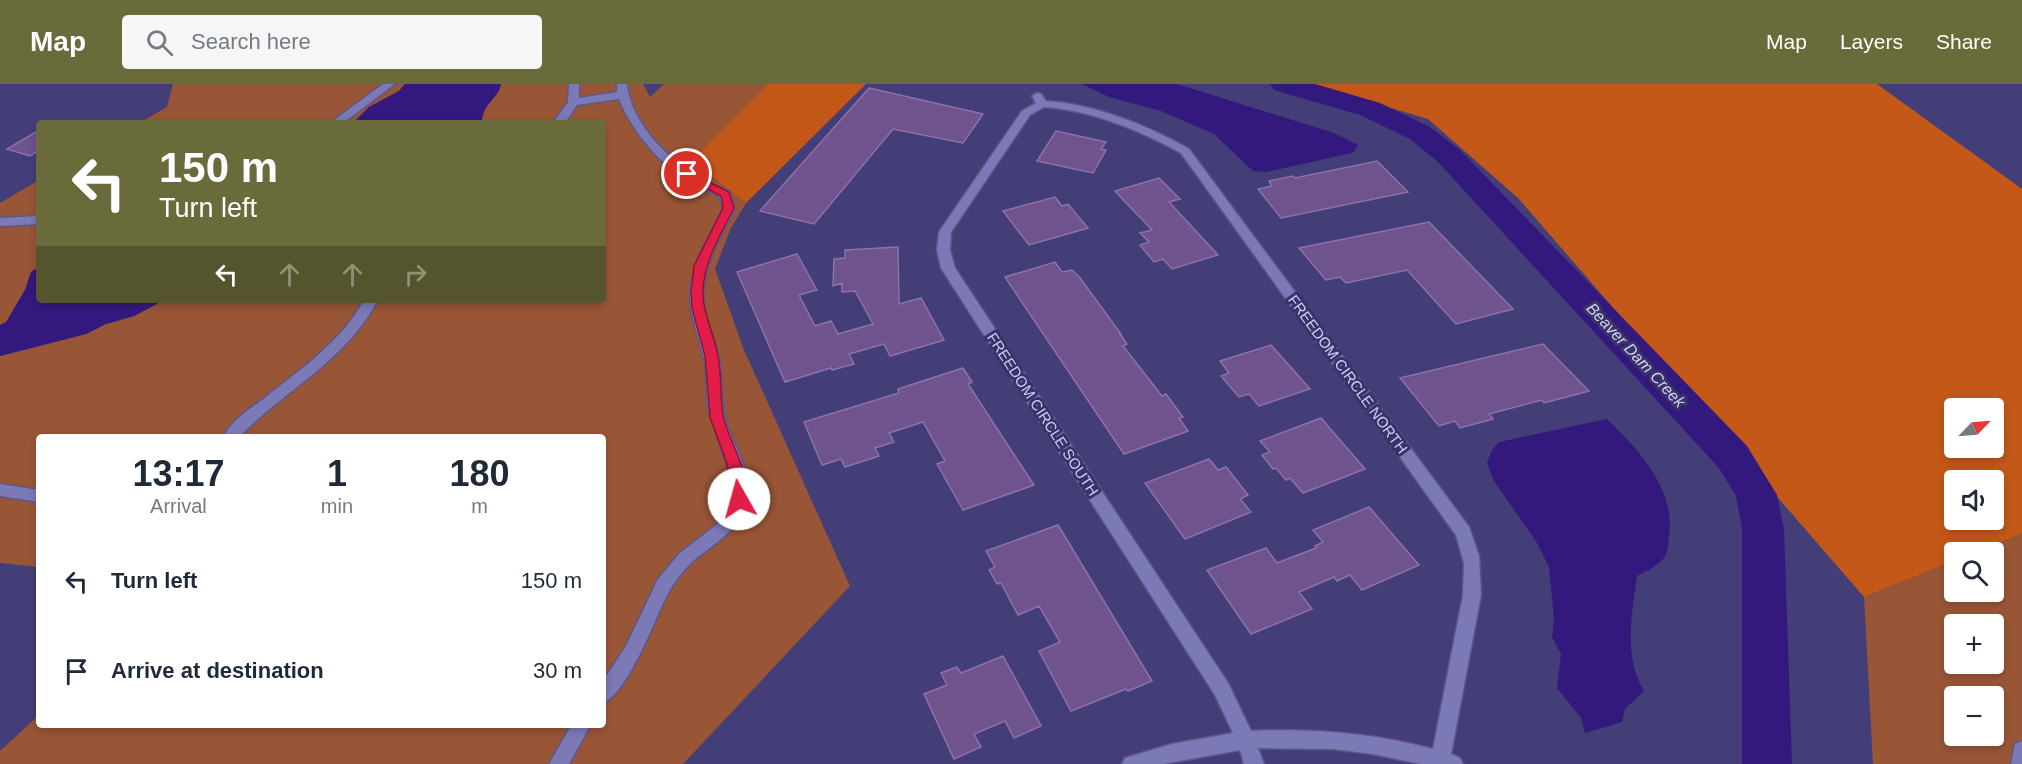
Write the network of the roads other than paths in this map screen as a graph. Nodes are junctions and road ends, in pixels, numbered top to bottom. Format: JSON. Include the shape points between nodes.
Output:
{"nodes":[{"id":1,"x":390,"y":84,"type":"edge"},
{"id":2,"x":574,"y":84,"type":"edge"},
{"id":3,"x":622,"y":89,"type":"edge"},
{"id":4,"x":1040,"y":100,"type":"joint"},
{"id":5,"x":573,"y":102,"type":"junction"},
{"id":6,"x":340,"y":120,"type":"edge"},
{"id":7,"x":561,"y":120,"type":"edge"},
{"id":8,"x":36,"y":220,"type":"edge"},
{"id":9,"x":0,"y":222,"type":"edge"},
{"id":10,"x":369,"y":303,"type":"edge"},
{"id":11,"x":233,"y":434,"type":"edge"},
{"id":12,"x":0,"y":490,"type":"edge"},
{"id":13,"x":36,"y":496,"type":"edge"},
{"id":14,"x":606,"y":691,"type":"edge"},
{"id":15,"x":580,"y":728,"type":"edge"},
{"id":16,"x":1245,"y":738,"type":"junction"},
{"id":17,"x":2022,"y":750,"type":"edge"},
{"id":18,"x":1447,"y":762,"type":"edge"},
{"id":19,"x":559,"y":764,"type":"edge"},
{"id":20,"x":1132,"y":764,"type":"edge"},
{"id":21,"x":1254,"y":764,"type":"edge"},
{"id":22,"x":2021,"y":764,"type":"edge"}],
"edges":[{"from":1,"to":6,"type":"street"},
{"from":2,"to":5,"type":"street"},
{"from":3,"to":5,"type":"street"},
{"from":3,"to":14,"type":"street","via":[[646,138],[687,174],[727,197],[729,208],[700,266],[697,292],[712,356],[717,417],[734,464],[739,499],[723,529],[689,555],[668,578],[621,672]]},
{"from":4,"to":16,"type":"street","name":"FREEDOM CIRCLE SOUTH","via":[[1026,113],[945,232],[944,255],[954,277],[1222,690]]},
{"from":4,"to":18,"type":"street","name":"FREEDOM CIRCLE NORTH","via":[[1150,133],[1185,151],[1464,532],[1474,567],[1472,595]]},
{"from":5,"to":7,"type":"street"},
{"from":8,"to":9,"type":"street"},
{"from":10,"to":11,"type":"street","via":[[342,341],[255,411]]},
{"from":12,"to":13,"type":"street"},
{"from":15,"to":19,"type":"street"},
{"from":16,"to":18,"type":"street","via":[[1321,739]]},
{"from":16,"to":20,"type":"street","via":[[1186,748]]},
{"from":16,"to":21,"type":"street","name":"FREEDOM CIRCLE SOUTH"},
{"from":17,"to":22,"type":"street"}]}
